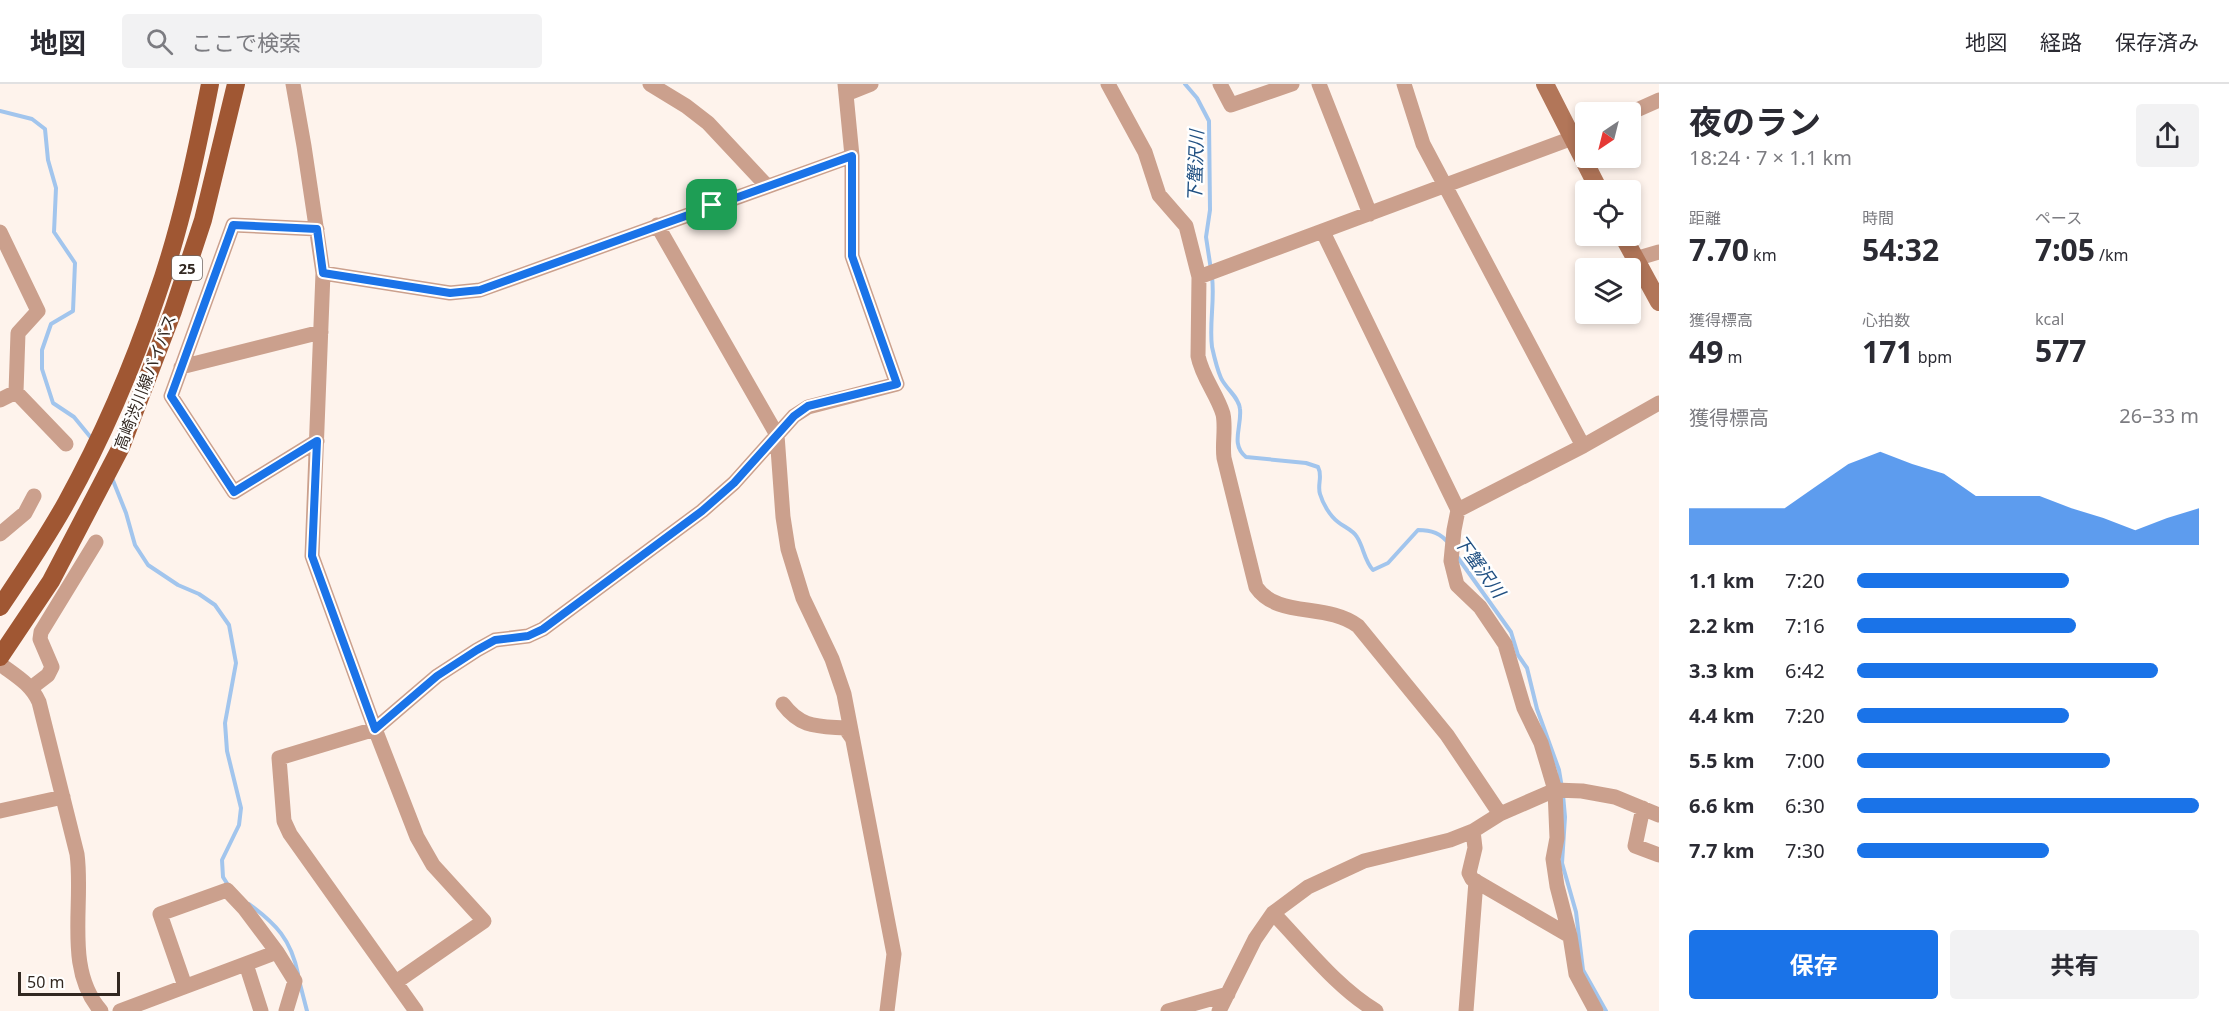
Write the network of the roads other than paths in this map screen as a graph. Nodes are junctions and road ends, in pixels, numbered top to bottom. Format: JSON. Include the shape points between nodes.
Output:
{"nodes":[{"id":1,"x":210,"y":84,"type":"edge"},
{"id":2,"x":236,"y":84,"type":"edge"},
{"id":3,"x":293,"y":84,"type":"edge"},
{"id":4,"x":650,"y":84,"type":"edge"},
{"id":5,"x":871,"y":84,"type":"edge"},
{"id":6,"x":1108,"y":84,"type":"edge"},
{"id":7,"x":1220,"y":84,"type":"edge"},
{"id":8,"x":1292,"y":84,"type":"edge"},
{"id":9,"x":1319,"y":84,"type":"edge"},
{"id":10,"x":1404,"y":84,"type":"edge"},
{"id":11,"x":1545,"y":84,"type":"edge"},
{"id":12,"x":845,"y":89,"type":"edge"},
{"id":13,"x":1659,"y":100,"type":"edge"},
{"id":14,"x":1641,"y":108,"type":"edge"},
{"id":15,"x":1575,"y":130,"type":"edge"},
{"id":16,"x":1575,"y":137,"type":"edge"},
{"id":17,"x":852,"y":156,"type":"junction"},
{"id":18,"x":767,"y":186,"type":"junction"},
{"id":19,"x":1444,"y":186,"type":"junction"},
{"id":20,"x":1370,"y":214,"type":"junction"},
{"id":21,"x":657,"y":225,"type":"junction"},
{"id":22,"x":317,"y":229,"type":"junction"},
{"id":23,"x":0,"y":232,"type":"edge"},
{"id":24,"x":1323,"y":232,"type":"junction"},
{"id":25,"x":1659,"y":252,"type":"edge"},
{"id":26,"x":1638,"y":258,"type":"edge"},
{"id":27,"x":1641,"y":270,"type":"edge"},
{"id":28,"x":323,"y":273,"type":"junction"},
{"id":29,"x":1199,"y":277,"type":"junction"},
{"id":30,"x":1659,"y":302,"type":"edge"},
{"id":31,"x":321,"y":332,"type":"junction"},
{"id":32,"x":182,"y":367,"type":"junction"},
{"id":33,"x":16,"y":392,"type":"junction"},
{"id":34,"x":0,"y":400,"type":"edge"},
{"id":35,"x":1659,"y":403,"type":"edge"},
{"id":36,"x":777,"y":435,"type":"junction"},
{"id":37,"x":317,"y":441,"type":"junction"},
{"id":38,"x":66,"y":444,"type":"dead end"},
{"id":39,"x":1583,"y":446,"type":"junction"},
{"id":40,"x":34,"y":496,"type":"dead end"},
{"id":41,"x":1458,"y":510,"type":"junction"},
{"id":42,"x":0,"y":534,"type":"edge"},
{"id":43,"x":96,"y":542,"type":"dead end"},
{"id":44,"x":0,"y":607,"type":"edge"},
{"id":45,"x":0,"y":657,"type":"edge"},
{"id":46,"x":0,"y":664,"type":"edge"},
{"id":47,"x":31,"y":688,"type":"junction"},
{"id":48,"x":783,"y":704,"type":"dead end"},
{"id":49,"x":375,"y":729,"type":"junction"},
{"id":50,"x":852,"y":738,"type":"junction"},
{"id":51,"x":1555,"y":790,"type":"junction"},
{"id":52,"x":63,"y":797,"type":"junction"},
{"id":53,"x":1643,"y":808,"type":"junction"},
{"id":54,"x":0,"y":811,"type":"edge"},
{"id":55,"x":1500,"y":814,"type":"junction"},
{"id":56,"x":1659,"y":815,"type":"edge"},
{"id":57,"x":1473,"y":831,"type":"junction"},
{"id":58,"x":1659,"y":855,"type":"edge"},
{"id":59,"x":1476,"y":881,"type":"junction"},
{"id":60,"x":1273,"y":913,"type":"junction"},
{"id":61,"x":1569,"y":936,"type":"junction"},
{"id":62,"x":278,"y":952,"type":"junction"},
{"id":63,"x":246,"y":964,"type":"junction"},
{"id":64,"x":396,"y":982,"type":"junction"},
{"id":65,"x":185,"y":986,"type":"junction"},
{"id":66,"x":1228,"y":994,"type":"junction"},
{"id":67,"x":101,"y":1011,"type":"edge"},
{"id":68,"x":120,"y":1011,"type":"edge"},
{"id":69,"x":261,"y":1011,"type":"edge"},
{"id":70,"x":286,"y":1011,"type":"edge"},
{"id":71,"x":416,"y":1011,"type":"edge"},
{"id":72,"x":887,"y":1011,"type":"edge"},
{"id":73,"x":1168,"y":1011,"type":"edge"},
{"id":74,"x":1220,"y":1011,"type":"edge"},
{"id":75,"x":1376,"y":1011,"type":"edge"},
{"id":76,"x":1466,"y":1011,"type":"edge"},
{"id":77,"x":1596,"y":1011,"type":"edge"}],
"edges":[{"from":1,"to":44,"type":"main road","name":"高崎渋川線バイパス","number":"25","via":[[182,216],[157,295],[105,424],[66,502]]},
{"from":2,"to":45,"type":"main road","name":"高崎渋川線バイパス","number":"25","via":[[203,220],[121,447],[51,581]]},
{"from":3,"to":22,"type":"street"},
{"from":4,"to":18,"type":"street","via":[[708,123]]},
{"from":5,"to":12,"type":"street"},
{"from":6,"to":29,"type":"street","via":[[1145,152],[1159,195],[1186,226]]},
{"from":7,"to":8,"type":"street","via":[[1231,105]]},
{"from":9,"to":20,"type":"street"},
{"from":10,"to":19,"type":"street","via":[[1423,144]]},
{"from":11,"to":15,"type":"street"},
{"from":12,"to":17,"type":"street"},
{"from":13,"to":14,"type":"street"},
{"from":16,"to":19,"type":"street"},
{"from":17,"to":18,"type":"street"},
{"from":17,"to":36,"type":"street","via":[[852,256],[897,384],[808,406]]},
{"from":18,"to":21,"type":"street"},
{"from":19,"to":20,"type":"street"},
{"from":19,"to":39,"type":"street"},
{"from":20,"to":24,"type":"street"},
{"from":21,"to":28,"type":"street","via":[[464,293]]},
{"from":21,"to":36,"type":"street"},
{"from":22,"to":28,"type":"street"},
{"from":22,"to":32,"type":"street","via":[[233,225]]},
{"from":23,"to":33,"type":"street","via":[[38,311],[18,333]]},
{"from":24,"to":29,"type":"street"},
{"from":24,"to":41,"type":"street"},
{"from":25,"to":26,"type":"street"},
{"from":27,"to":30,"type":"street"},
{"from":28,"to":31,"type":"street"},
{"from":29,"to":55,"type":"street","via":[[1198,356],[1223,415],[1224,458],[1256,586],[1267,600],[1276,604],[1329,612],[1358,626],[1448,735]]},
{"from":31,"to":32,"type":"street"},
{"from":31,"to":37,"type":"street"},
{"from":32,"to":37,"type":"street","via":[[171,396],[234,492]]},
{"from":33,"to":34,"type":"street"},
{"from":33,"to":38,"type":"street"},
{"from":35,"to":39,"type":"street"},
{"from":36,"to":49,"type":"street","via":[[734,483],[702,511],[543,629],[528,636],[495,640],[477,650],[437,676]]},
{"from":36,"to":50,"type":"street","via":[[788,549],[803,598],[839,677]]},
{"from":37,"to":49,"type":"street","via":[[312,556]]},
{"from":39,"to":41,"type":"street"},
{"from":40,"to":42,"type":"street","via":[[25,513]]},
{"from":41,"to":51,"type":"street","via":[[1451,561],[1457,585],[1480,607],[1505,644]]},
{"from":43,"to":47,"type":"street","via":[[41,632],[40,639],[52,667]]},
{"from":46,"to":47,"type":"street"},
{"from":47,"to":52,"type":"street","via":[[39,702]]},
{"from":48,"to":50,"type":"street","via":[[793,717],[806,724],[845,728]]},
{"from":49,"to":64,"type":"street","via":[[417,837],[433,865],[484,921]]},
{"from":49,"to":64,"type":"street","via":[[279,759],[283,810],[290,834]]},
{"from":50,"to":72,"type":"street","via":[[894,954]]},
{"from":51,"to":53,"type":"street","via":[[1615,796]]},
{"from":51,"to":55,"type":"street"},
{"from":51,"to":61,"type":"street","via":[[1557,838],[1553,860]]},
{"from":52,"to":54,"type":"street"},
{"from":52,"to":67,"type":"street","via":[[80,876],[78,962],[86,987]]},
{"from":53,"to":56,"type":"street"},
{"from":53,"to":58,"type":"street","via":[[1635,846]]},
{"from":55,"to":57,"type":"street"},
{"from":57,"to":59,"type":"street","via":[[1475,848],[1469,873]]},
{"from":57,"to":60,"type":"street","via":[[1364,861],[1308,887]]},
{"from":59,"to":61,"type":"street"},
{"from":59,"to":76,"type":"street"},
{"from":60,"to":66,"type":"street","via":[[1255,939]]},
{"from":60,"to":75,"type":"street","via":[[1335,978]]},
{"from":61,"to":77,"type":"street","via":[[1576,974]]},
{"from":62,"to":63,"type":"street"},
{"from":62,"to":65,"type":"street","via":[[227,890],[160,914]]},
{"from":62,"to":70,"type":"street","via":[[295,981]]},
{"from":63,"to":65,"type":"street"},
{"from":63,"to":69,"type":"street"},
{"from":64,"to":71,"type":"street"},
{"from":65,"to":68,"type":"street"},
{"from":66,"to":73,"type":"street"},
{"from":66,"to":74,"type":"street"}]}
